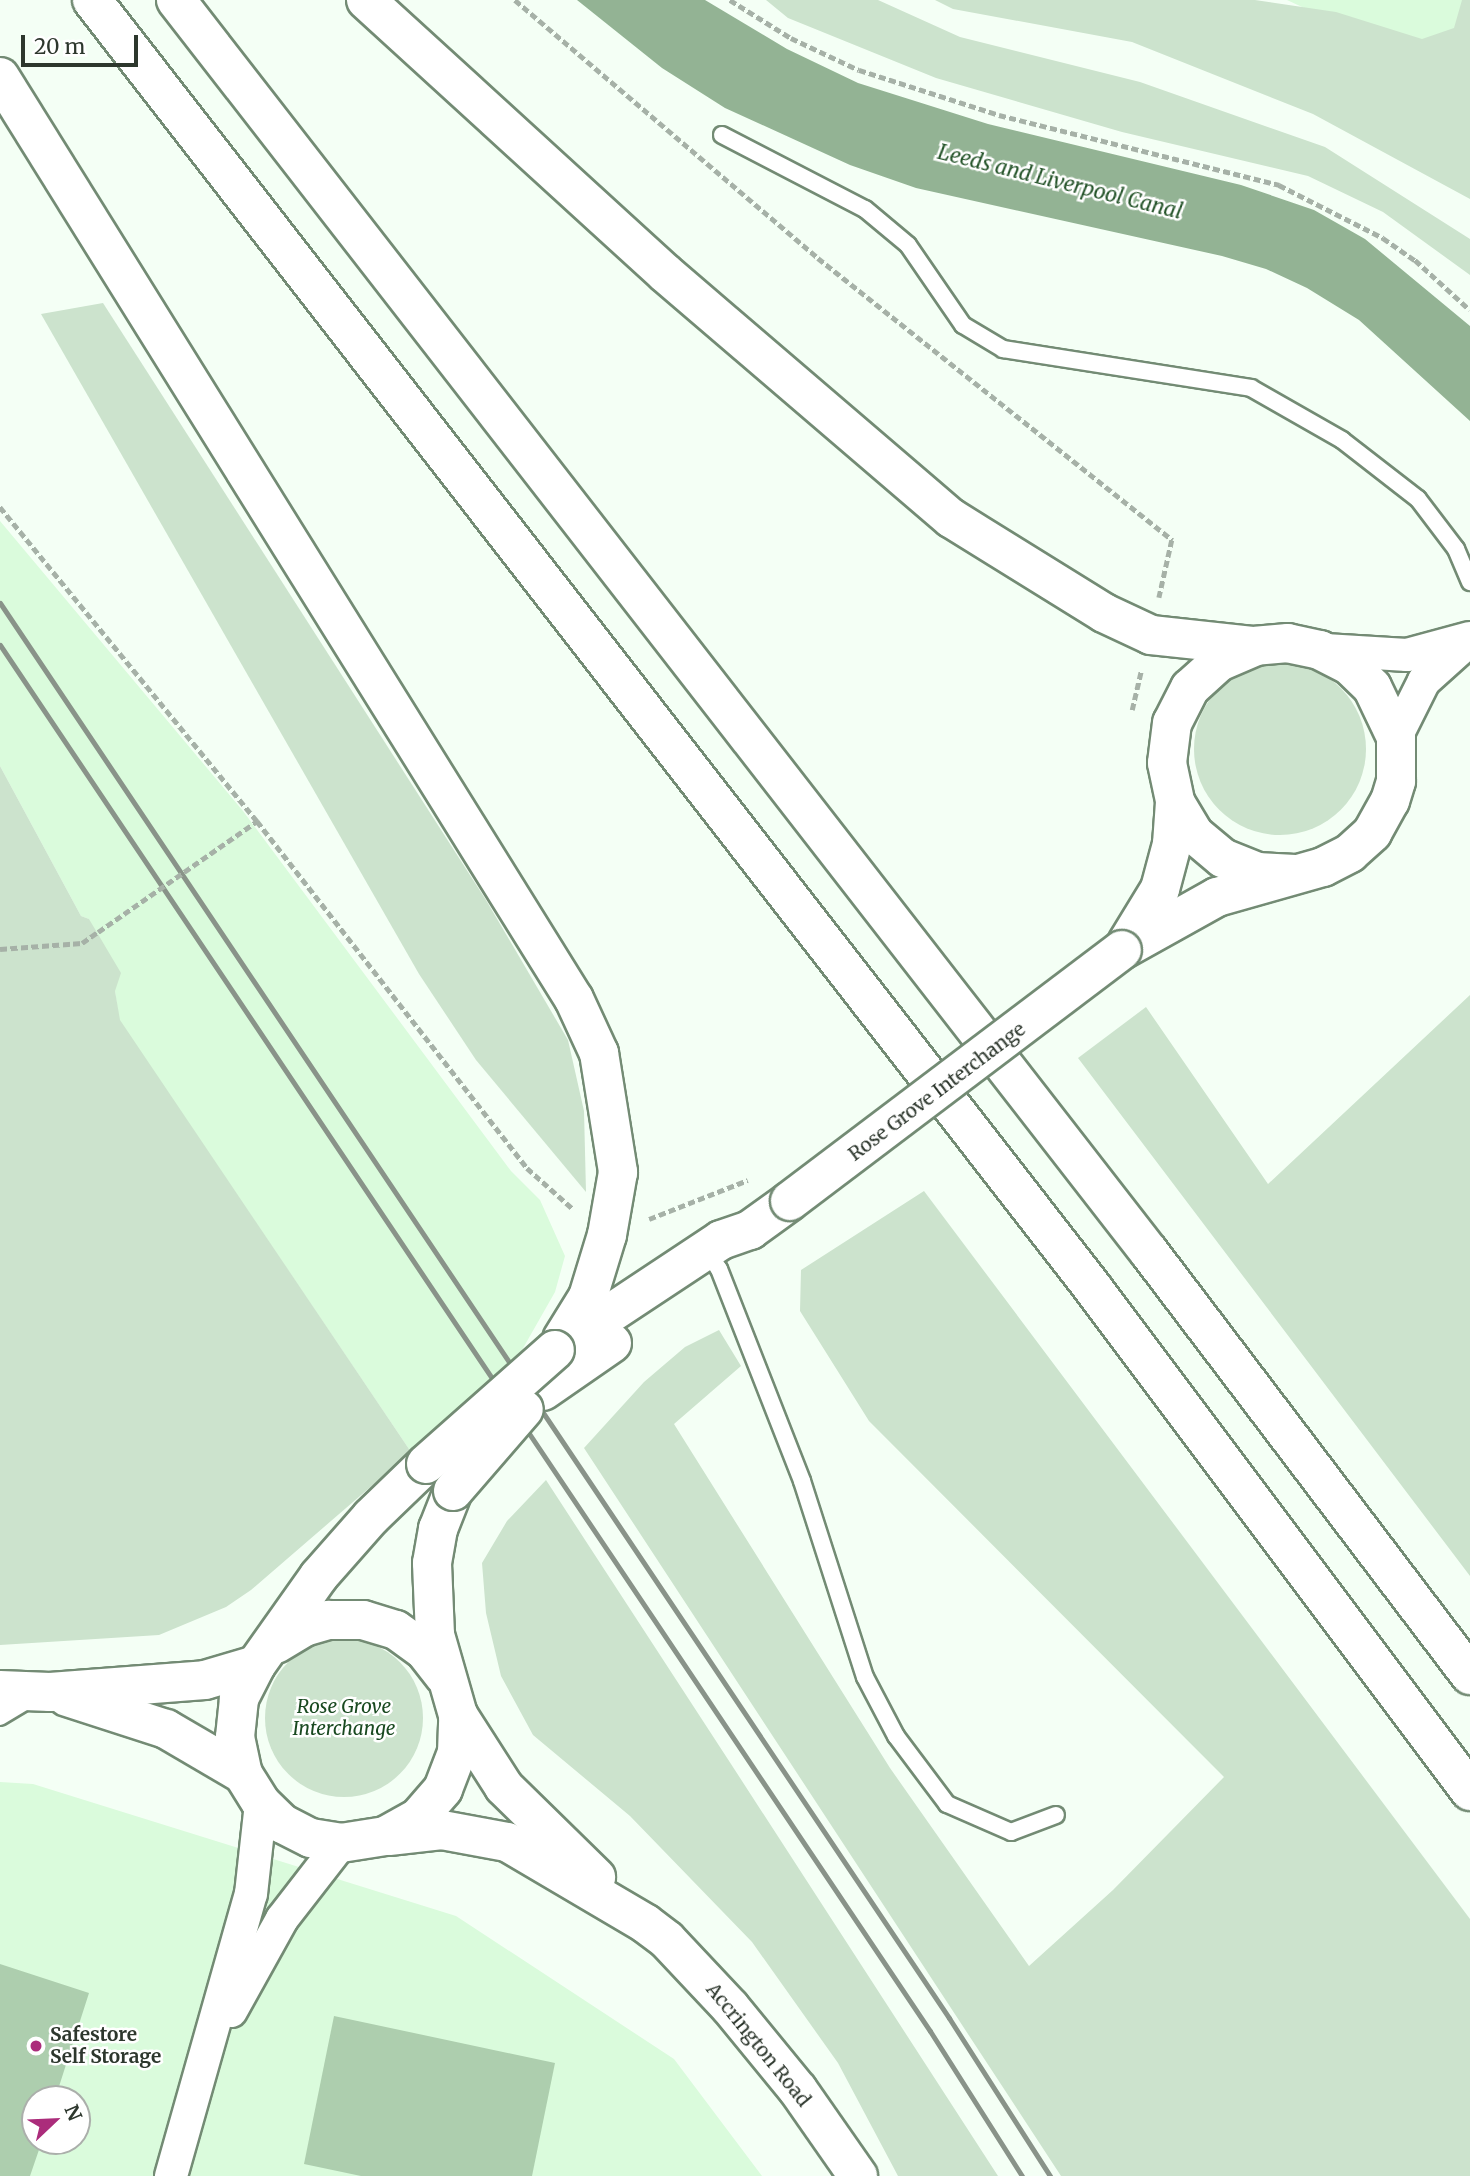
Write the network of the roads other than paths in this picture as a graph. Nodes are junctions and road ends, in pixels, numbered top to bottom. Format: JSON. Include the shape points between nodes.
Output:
{"nodes":[{"id":1,"x":92,"y":0,"type":"edge"},
{"id":2,"x":176,"y":0,"type":"edge"},
{"id":3,"x":366,"y":0,"type":"edge"},
{"id":4,"x":0,"y":77,"type":"edge"},
{"id":5,"x":722,"y":135,"type":"dead end"},
{"id":6,"x":1470,"y":582,"type":"edge"},
{"id":7,"x":1470,"y":639,"type":"edge"},
{"id":8,"x":1256,"y":646,"type":"junction"},
{"id":9,"x":1320,"y":650,"type":"junction"},
{"id":10,"x":1396,"y":737,"type":"junction"},
{"id":11,"x":1175,"y":802,"type":"junction"},
{"id":12,"x":1294,"y":874,"type":"junction"},
{"id":13,"x":1122,"y":950,"type":"junction"},
{"id":14,"x":713,"y":1259,"type":"junction"},
{"id":15,"x":555,"y":1350,"type":"junction"},
{"id":16,"x":265,"y":1655,"type":"junction"},
{"id":17,"x":1470,"y":1675,"type":"edge"},
{"id":18,"x":445,"y":1677,"type":"junction"},
{"id":19,"x":0,"y":1690,"type":"edge"},
{"id":20,"x":46,"y":1692,"type":"junction"},
{"id":21,"x":458,"y":1715,"type":"junction"},
{"id":22,"x":0,"y":1717,"type":"edge"},
{"id":23,"x":252,"y":1789,"type":"junction"},
{"id":24,"x":1470,"y":1791,"type":"edge"},
{"id":25,"x":1056,"y":1815,"type":"dead end"},
{"id":26,"x":386,"y":1836,"type":"junction"},
{"id":27,"x":341,"y":1843,"type":"junction"},
{"id":28,"x":646,"y":1924,"type":"junction"},
{"id":29,"x":205,"y":2059,"type":"junction"},
{"id":30,"x":171,"y":2176,"type":"edge"},
{"id":31,"x":858,"y":2176,"type":"edge"}],
"edges":[{"from":1,"to":24,"type":"main road","via":[[1067,1254]]},
{"from":2,"to":17,"type":"main road","via":[[1149,1252]]},
{"from":3,"to":8,"type":"main road","via":[[665,273],[951,518],[1104,613],[1151,635]]},
{"from":4,"to":15,"type":"main road","via":[[574,999],[599,1053],[618,1172],[607,1236],[588,1297]]},
{"from":5,"to":6,"type":"lane","via":[[865,209],[908,245],[963,325],[1003,349],[1251,388],[1342,440],[1418,499],[1456,549]]},
{"from":7,"to":9,"type":"street","via":[[1407,655]]},
{"from":7,"to":10,"type":"street","via":[[1424,681]]},
{"from":8,"to":9,"type":"main road","name":"Rose Grove Interchange","via":[[1288,643]]},
{"from":8,"to":11,"type":"main road","name":"Rose Grove Interchange","via":[[1219,662],[1190,688],[1172,723],[1167,763]]},
{"from":9,"to":10,"type":"main road","name":"Rose Grove Interchange","via":[[1349,665],[1372,687]]},
{"from":10,"to":12,"type":"main road","name":"Rose Grove Interchange","via":[[1396,780],[1371,833],[1350,853],[1323,867]]},
{"from":11,"to":12,"type":"main road","name":"Rose Grove Interchange","via":[[1194,834],[1223,858],[1257,872]]},
{"from":11,"to":13,"type":"main road","name":"Rose Grove Interchange","via":[[1172,844],[1160,889]]},
{"from":12,"to":13,"type":"main road","name":"Rose Grove Interchange","via":[[1217,897]]},
{"from":13,"to":14,"type":"main road","name":"Rose Grove Interchange","bridge":true,"via":[[750,1230],[738,1252]]},
{"from":14,"to":15,"type":"main road","name":"Rose Grove Interchange"},
{"from":14,"to":18,"type":"main road","name":"Rose Grove Interchange","bridge":true,"via":[[543,1391],[503,1427],[453,1492],[438,1529],[432,1563],[435,1635]]},
{"from":14,"to":25,"type":"lane","via":[[802,1481],[865,1677],[896,1736],[947,1804],[1011,1832]]},
{"from":15,"to":16,"type":"main road","name":"Rose Grove Interchange","bridge":true,"via":[[426,1464],[319,1576]]},
{"from":16,"to":18,"type":"main road","name":"Rose Grove Interchange","via":[[304,1627],[329,1620],[363,1620],[396,1630],[424,1650]]},
{"from":16,"to":20,"type":"main road","via":[[205,1680]]},
{"from":16,"to":23,"type":"main road","name":"Rose Grove Interchange","via":[[239,1699],[236,1725]]},
{"from":18,"to":21,"type":"main road","name":"Rose Grove Interchange"},
{"from":19,"to":20,"type":"main road"},
{"from":20,"to":22,"type":"lane"},
{"from":20,"to":23,"type":"main road","via":[[166,1729]]},
{"from":21,"to":26,"type":"main road","name":"Rose Grove Interchange","via":[[457,1753],[443,1789],[418,1818]]},
{"from":21,"to":28,"type":"main road","name":"Accrington Road","via":[[504,1787]]},
{"from":23,"to":27,"type":"main road","name":"Rose Grove Interchange","via":[[302,1833]]},
{"from":23,"to":29,"type":"street","via":[[251,1894]]},
{"from":26,"to":27,"type":"main road","name":"Rose Grove Interchange"},
{"from":26,"to":28,"type":"main road","name":"Accrington Road","via":[[442,1830],[507,1842]]},
{"from":27,"to":29,"type":"street","via":[[282,1919]]},
{"from":28,"to":31,"type":"main road","name":"Accrington Road","via":[[730,2007],[798,2090]]},
{"from":29,"to":30,"type":"street"}]}
